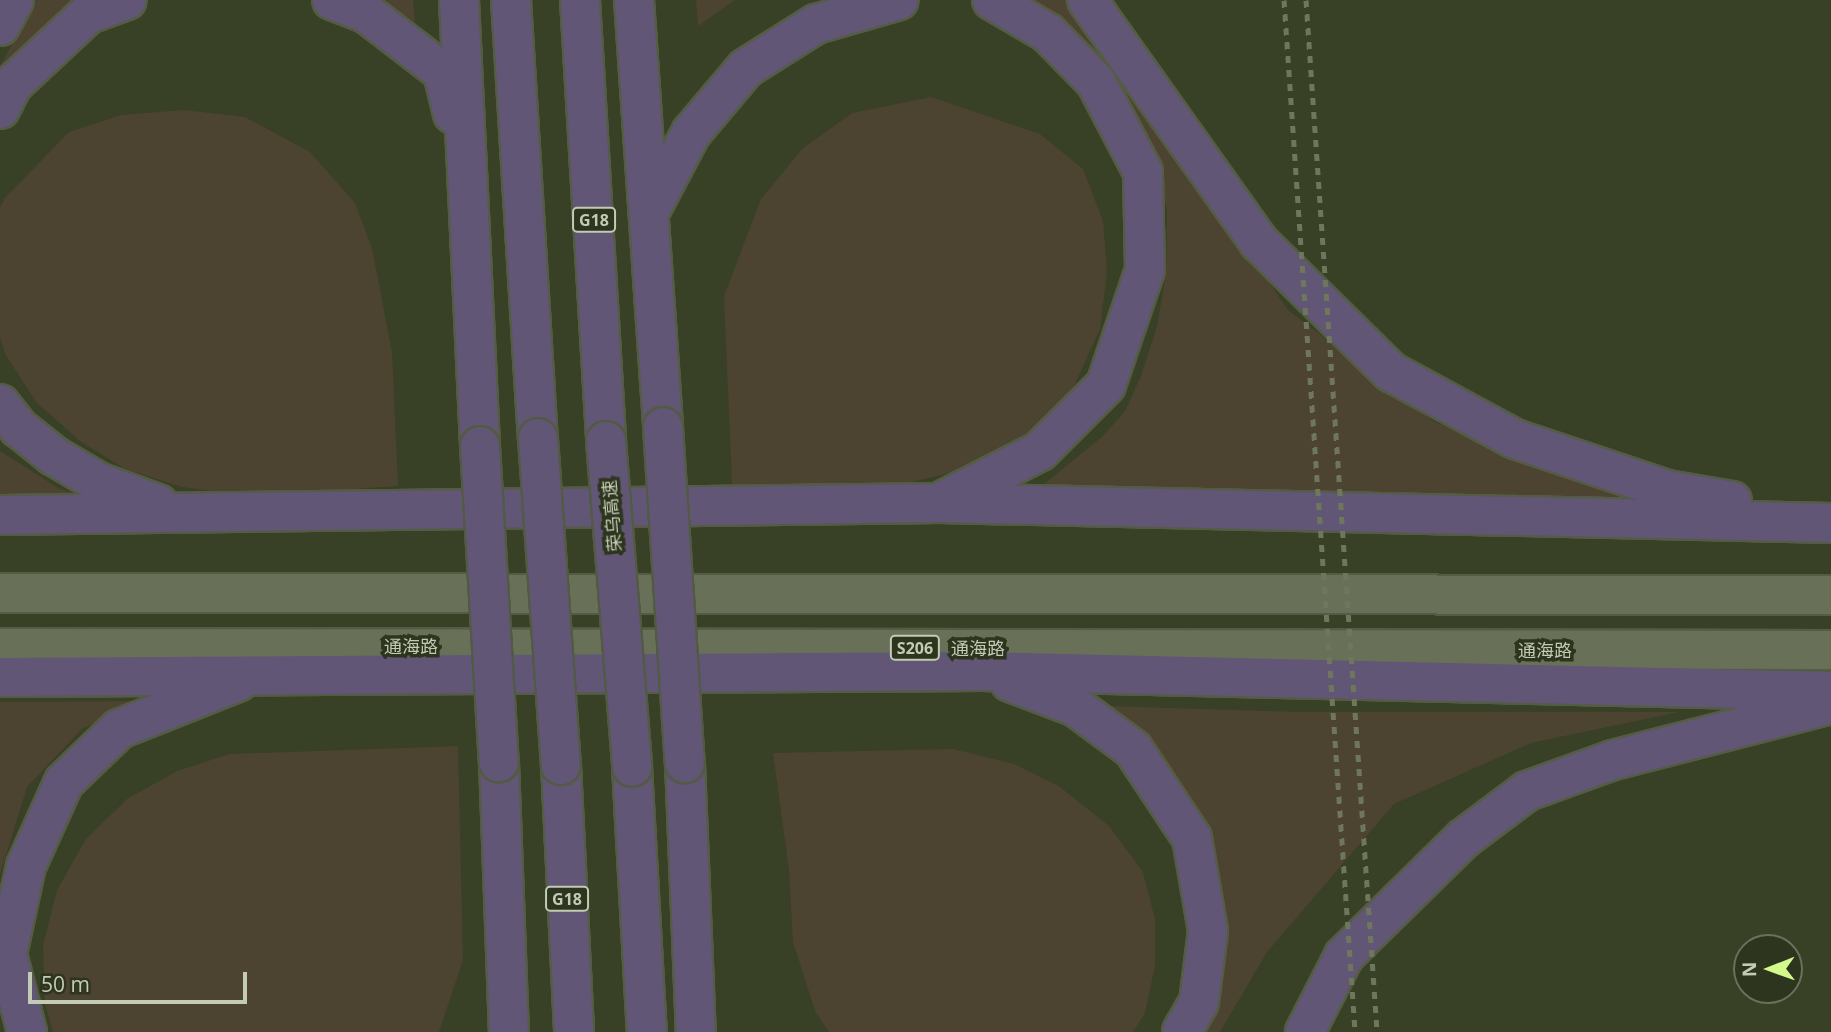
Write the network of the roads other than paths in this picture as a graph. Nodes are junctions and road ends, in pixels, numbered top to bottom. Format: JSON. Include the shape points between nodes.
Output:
{"nodes":[{"id":1,"x":15,"y":0,"type":"edge"},
{"id":2,"x":127,"y":0,"type":"edge"},
{"id":3,"x":332,"y":0,"type":"edge"},
{"id":4,"x":459,"y":0,"type":"edge"},
{"id":5,"x":511,"y":0,"type":"edge"},
{"id":6,"x":580,"y":0,"type":"edge"},
{"id":7,"x":634,"y":0,"type":"edge"},
{"id":8,"x":899,"y":0,"type":"edge"},
{"id":9,"x":992,"y":0,"type":"edge"},
{"id":10,"x":1087,"y":0,"type":"edge"},
{"id":11,"x":0,"y":26,"type":"edge"},
{"id":12,"x":0,"y":109,"type":"edge"},
{"id":13,"x":467,"y":181,"type":"junction"},
{"id":14,"x":651,"y":209,"type":"junction"},
{"id":15,"x":0,"y":404,"type":"edge"},
{"id":16,"x":940,"y":503,"type":"junction"},
{"id":17,"x":204,"y":513,"type":"junction"},
{"id":18,"x":0,"y":515,"type":"edge"},
{"id":19,"x":1831,"y":516,"type":"edge"},
{"id":20,"x":1831,"y":523,"type":"edge"},
{"id":21,"x":0,"y":593,"type":"edge"},
{"id":22,"x":1831,"y":595,"type":"edge"},
{"id":23,"x":0,"y":649,"type":"edge"},
{"id":24,"x":1831,"y":650,"type":"edge"},
{"id":25,"x":982,"y":671,"type":"junction"},
{"id":26,"x":261,"y":673,"type":"junction"},
{"id":27,"x":0,"y":677,"type":"edge"},
{"id":28,"x":1831,"y":691,"type":"edge"},
{"id":29,"x":1831,"y":704,"type":"edge"},
{"id":30,"x":699,"y":1025,"type":"edge"},
{"id":31,"x":27,"y":1032,"type":"edge"},
{"id":32,"x":509,"y":1032,"type":"edge"},
{"id":33,"x":574,"y":1032,"type":"edge"},
{"id":34,"x":647,"y":1032,"type":"edge"},
{"id":35,"x":1182,"y":1032,"type":"edge"},
{"id":36,"x":1305,"y":1032,"type":"edge"}],
"edges":[{"from":1,"to":11,"type":"highway"},
{"from":2,"to":12,"type":"highway","via":[[88,14],[13,84]]},
{"from":3,"to":13,"type":"highway","via":[[366,13],[443,72]]},
{"from":4,"to":13,"type":"highway"},
{"from":5,"to":33,"type":"highway","number":"G18","bridge":true},
{"from":6,"to":34,"type":"highway","name":"荣乌高速","number":"G18","bridge":true},
{"from":7,"to":14,"type":"highway"},
{"from":8,"to":14,"type":"highway","via":[[816,24],[746,68],[691,133]]},
{"from":9,"to":16,"type":"highway","via":[[1048,33],[1096,82],[1143,173],[1145,270],[1106,385],[1040,451]]},
{"from":10,"to":19,"type":"highway","via":[[1258,242],[1391,372],[1515,439],[1667,490]]},
{"from":13,"to":32,"type":"highway","bridge":true},
{"from":14,"to":30,"type":"highway","bridge":true},
{"from":15,"to":17,"type":"highway","via":[[19,428],[54,456],[98,482],[145,502]]},
{"from":16,"to":17,"type":"highway"},
{"from":16,"to":20,"type":"highway"},
{"from":17,"to":18,"type":"highway"},
{"from":21,"to":22,"type":"main road"},
{"from":23,"to":24,"type":"main road","name":"通海路","number":"S206"},
{"from":25,"to":26,"type":"highway"},
{"from":25,"to":28,"type":"highway"},
{"from":25,"to":35,"type":"highway","via":[[1076,707],[1132,749],[1192,838],[1208,931],[1199,1002]]},
{"from":26,"to":27,"type":"highway"},
{"from":26,"to":31,"type":"highway","via":[[119,729],[64,782],[26,866],[7,954]]},
{"from":29,"to":36,"type":"highway","via":[[1613,760],[1527,791],[1463,839],[1344,956]]}]}
